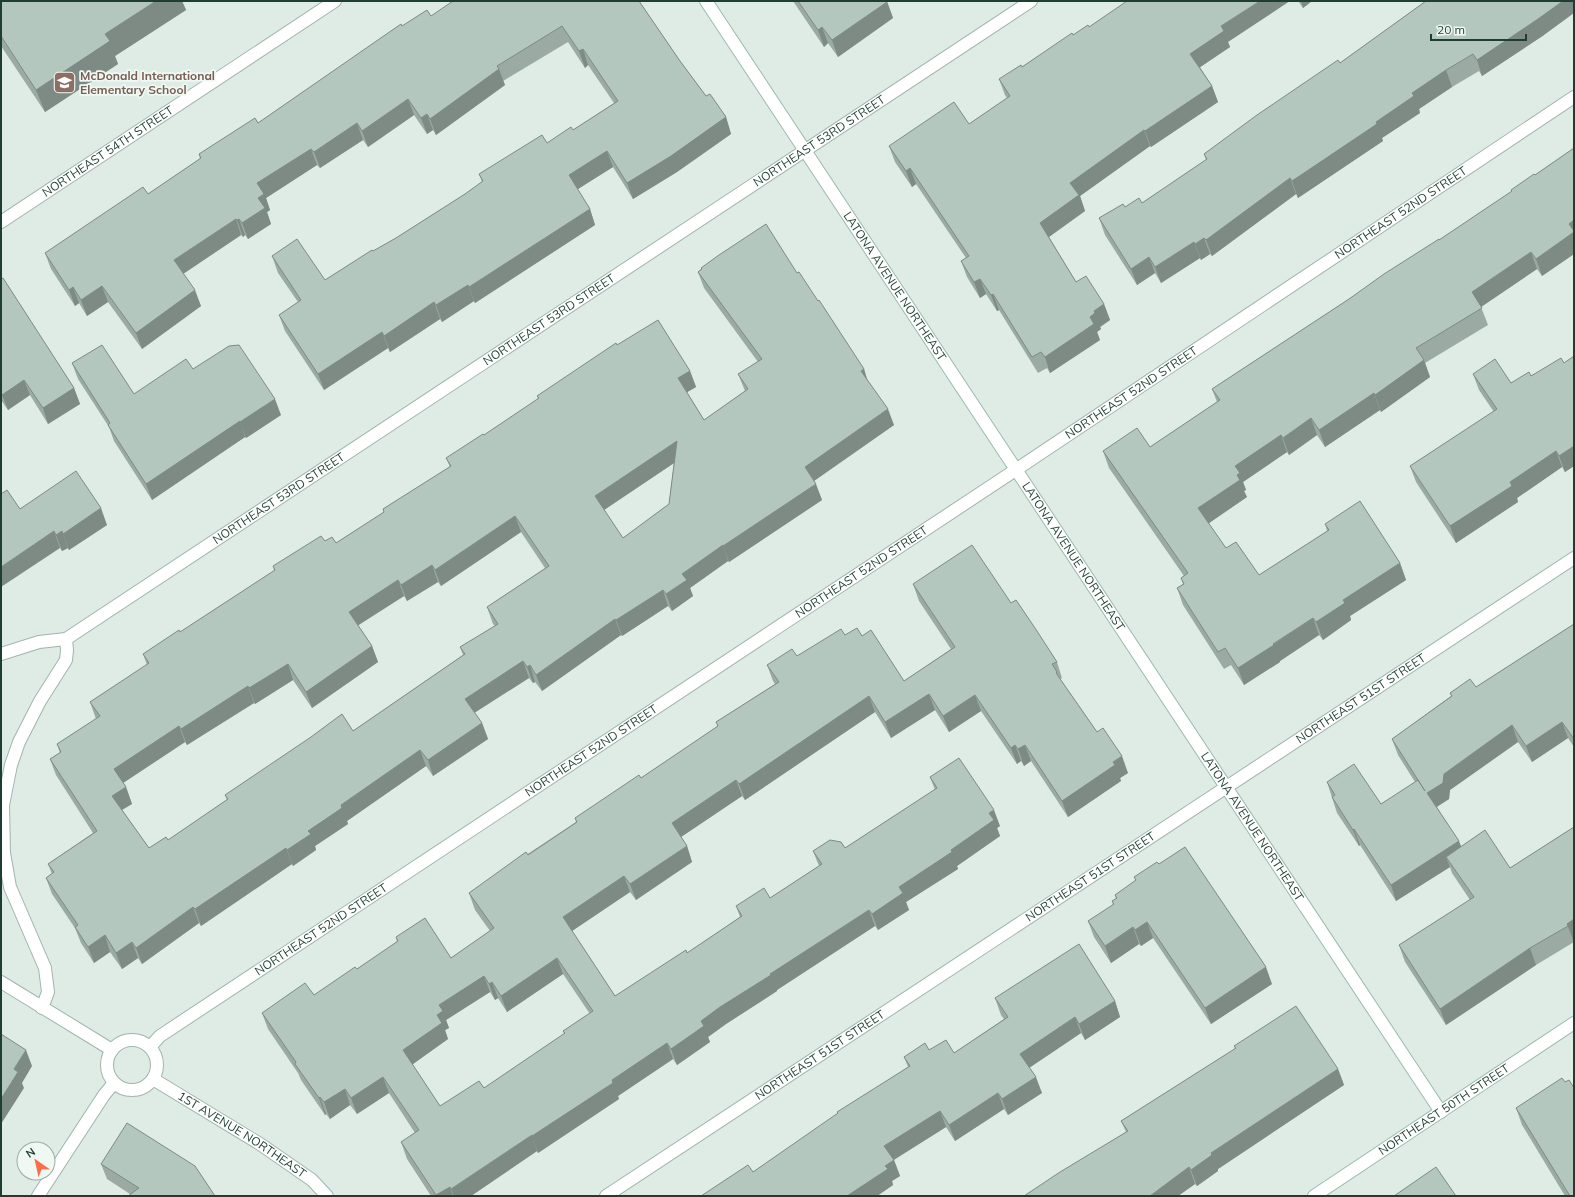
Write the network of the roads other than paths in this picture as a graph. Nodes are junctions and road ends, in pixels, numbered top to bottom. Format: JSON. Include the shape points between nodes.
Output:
{"nodes":[{"id":1,"x":336,"y":1,"type":"edge"},
{"id":2,"x":706,"y":1,"type":"edge"},
{"id":3,"x":1031,"y":1,"type":"edge"},
{"id":4,"x":1574,"y":97,"type":"edge"},
{"id":5,"x":804,"y":150,"type":"junction"},
{"id":6,"x":1,"y":222,"type":"edge"},
{"id":7,"x":1017,"y":469,"type":"junction"},
{"id":8,"x":1574,"y":558,"type":"edge"},
{"id":9,"x":66,"y":639,"type":"junction"},
{"id":10,"x":1,"y":654,"type":"edge"},
{"id":11,"x":1227,"y":788,"type":"junction"},
{"id":12,"x":1,"y":982,"type":"edge"},
{"id":13,"x":42,"y":1008,"type":"junction"},
{"id":14,"x":1574,"y":1023,"type":"edge"},
{"id":15,"x":150,"y":1047,"type":"junction"},
{"id":16,"x":112,"y":1050,"type":"junction"},
{"id":17,"x":154,"y":1079,"type":"junction"},
{"id":18,"x":114,"y":1083,"type":"junction"},
{"id":19,"x":1441,"y":1112,"type":"junction"},
{"id":20,"x":38,"y":1196,"type":"edge"},
{"id":21,"x":327,"y":1196,"type":"edge"},
{"id":22,"x":606,"y":1196,"type":"edge"},
{"id":23,"x":1314,"y":1196,"type":"edge"}],
"edges":[{"from":1,"to":6,"type":"street","name":"NORTHEAST 54TH STREET"},
{"from":2,"to":5,"type":"street","name":"LATONA AVENUE NORTHEAST"},
{"from":3,"to":5,"type":"street","name":"NORTHEAST 53RD STREET"},
{"from":4,"to":7,"type":"street","name":"NORTHEAST 52ND STREET"},
{"from":5,"to":7,"type":"street","name":"LATONA AVENUE NORTHEAST"},
{"from":5,"to":9,"type":"street","name":"NORTHEAST 53RD STREET"},
{"from":7,"to":11,"type":"street","name":"LATONA AVENUE NORTHEAST"},
{"from":7,"to":15,"type":"street","name":"NORTHEAST 52ND STREET","via":[[160,1036]]},
{"from":8,"to":11,"type":"street","name":"NORTHEAST 51ST STREET"},
{"from":9,"to":10,"type":"street","via":[[39,642]]},
{"from":9,"to":13,"type":"street","via":[[66,660],[19,742],[11,765],[3,805],[4,853],[10,887],[45,968],[48,992]]},
{"from":11,"to":19,"type":"street","name":"LATONA AVENUE NORTHEAST"},
{"from":11,"to":22,"type":"street","name":"NORTHEAST 51ST STREET"},
{"from":12,"to":13,"type":"street"},
{"from":13,"to":16,"type":"street"},
{"from":14,"to":19,"type":"street","name":"NORTHEAST 50TH STREET"},
{"from":15,"to":16,"type":"street","via":[[140,1040],[131,1039],[123,1041]]},
{"from":15,"to":17,"type":"street","via":[[157,1060]]},
{"from":16,"to":18,"type":"street","via":[[107,1061],[107,1069]]},
{"from":17,"to":18,"type":"street","via":[[136,1090],[120,1088]]},
{"from":17,"to":21,"type":"street","name":"1ST AVENUE NORTHEAST","via":[[260,1144],[312,1180]]},
{"from":18,"to":20,"type":"street"},
{"from":19,"to":23,"type":"street","name":"NORTHEAST 50TH STREET"}]}
